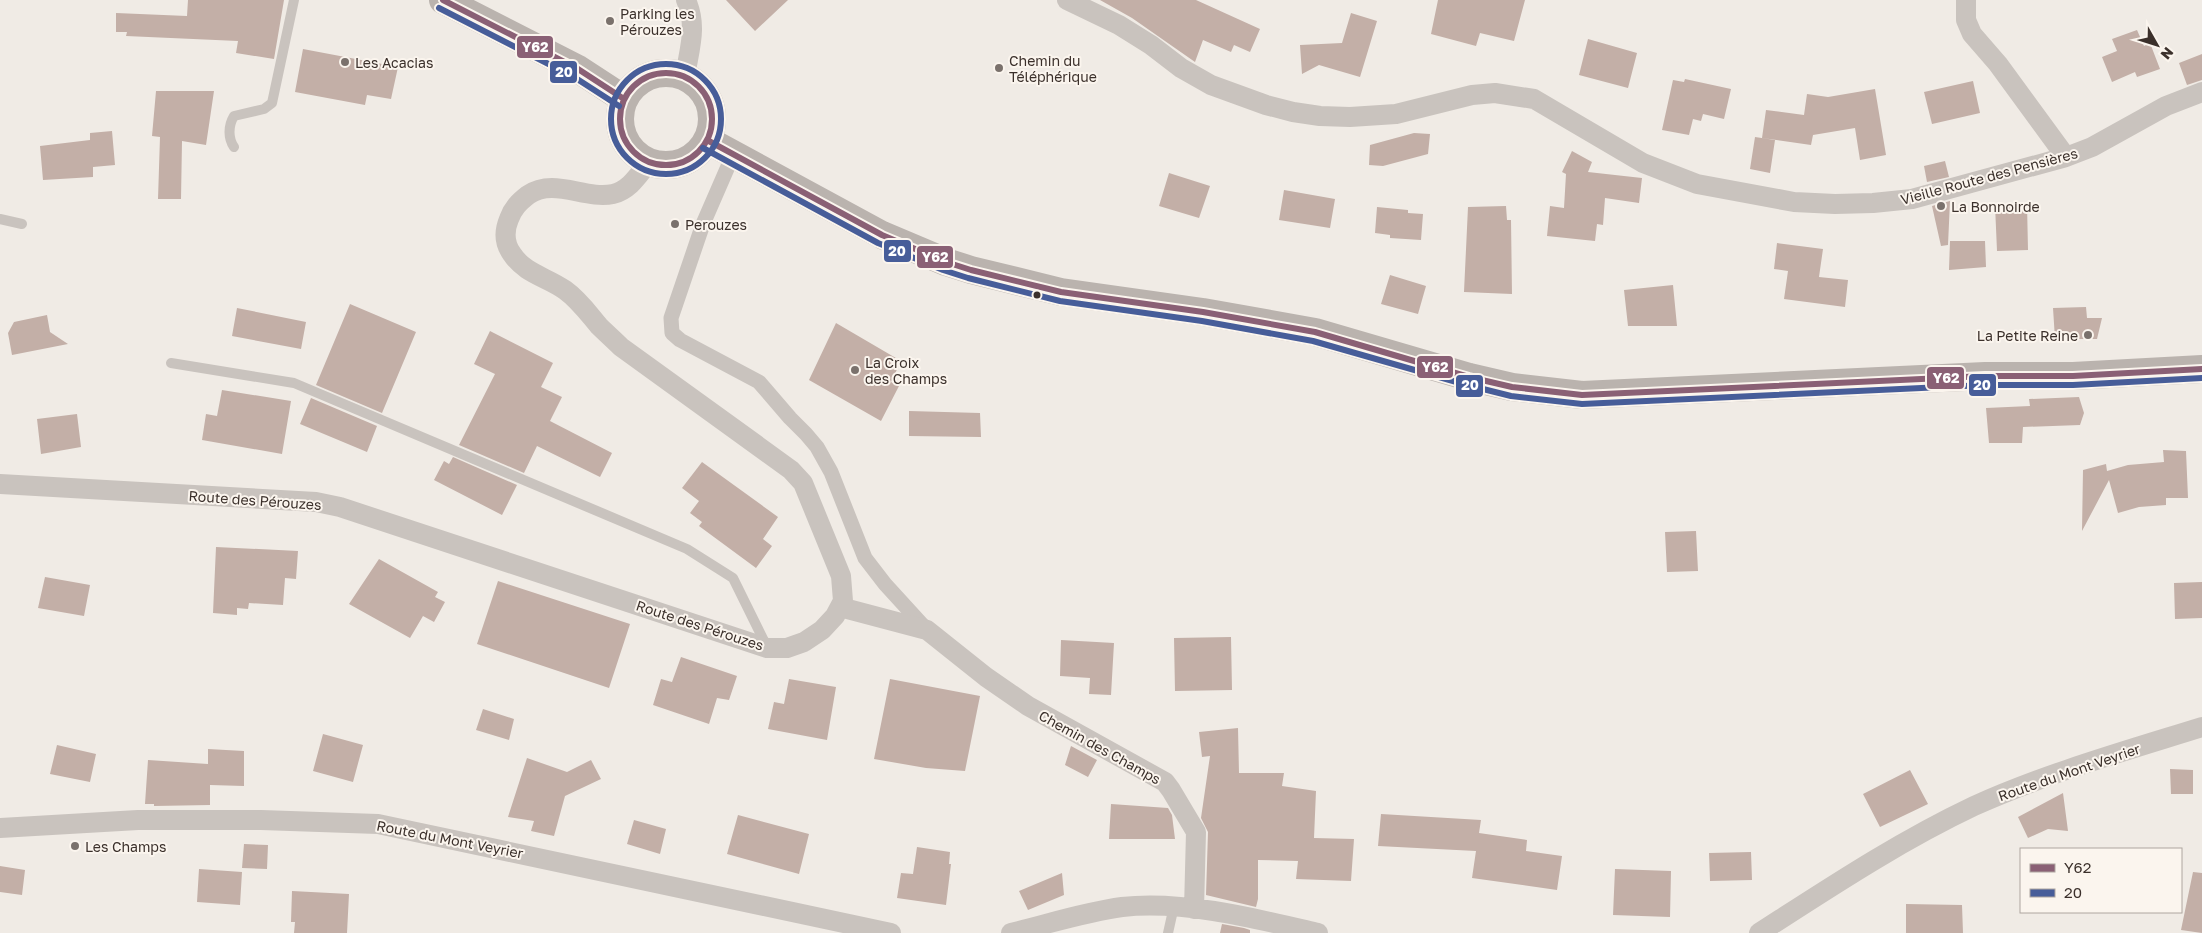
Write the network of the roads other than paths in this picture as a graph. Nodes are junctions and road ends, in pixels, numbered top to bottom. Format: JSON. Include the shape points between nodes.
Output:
{"nodes":[{"id":1,"x":294,"y":0,"type":"edge"},
{"id":2,"x":443,"y":0,"type":"edge"},
{"id":3,"x":686,"y":0,"type":"edge"},
{"id":4,"x":1067,"y":0,"type":"edge"},
{"id":5,"x":1966,"y":0,"type":"edge"},
{"id":6,"x":685,"y":77,"type":"junction"},
{"id":7,"x":2202,"y":92,"type":"edge"},
{"id":8,"x":624,"y":100,"type":"junction"},
{"id":9,"x":707,"y":140,"type":"junction"},
{"id":10,"x":234,"y":147,"type":"dead end"},
{"id":11,"x":733,"y":154,"type":"junction"},
{"id":12,"x":2066,"y":157,"type":"junction"},
{"id":13,"x":649,"y":162,"type":"junction"},
{"id":14,"x":0,"y":219,"type":"edge"},
{"id":15,"x":22,"y":224,"type":"dead end"},
{"id":16,"x":171,"y":363,"type":"dead end"},
{"id":17,"x":2202,"y":369,"type":"edge"},
{"id":18,"x":0,"y":484,"type":"edge"},
{"id":19,"x":840,"y":607,"type":"junction"},
{"id":20,"x":927,"y":630,"type":"junction"},
{"id":21,"x":767,"y":648,"type":"junction"},
{"id":22,"x":2202,"y":727,"type":"edge"},
{"id":23,"x":0,"y":828,"type":"edge"},
{"id":24,"x":1184,"y":908,"type":"junction"},
{"id":25,"x":891,"y":933,"type":"edge"},
{"id":26,"x":1011,"y":933,"type":"edge"},
{"id":27,"x":1168,"y":933,"type":"edge"},
{"id":28,"x":1318,"y":933,"type":"edge"},
{"id":29,"x":1759,"y":933,"type":"edge"}],
"edges":[{"from":1,"to":10,"type":"lane","via":[[272,103],[264,109],[234,116],[229,139]]},
{"from":2,"to":8,"type":"main road","via":[[578,69]]},
{"from":3,"to":6,"type":"street","via":[[693,34]]},
{"from":4,"to":12,"type":"street","name":"Vieille Route des Pensières","via":[[1119,25],[1211,85],[1266,105],[1302,114],[1350,116],[1396,114],[1472,95],[1495,93],[1534,99],[1643,163],[1697,184],[1794,202],[1834,204],[1912,199]]},
{"from":5,"to":12,"type":"street","via":[[1966,20],[1972,34]]},
{"from":6,"to":8,"type":"main road","via":[[667,73],[649,76],[633,87]]},
{"from":6,"to":9,"type":"main road","via":[[702,89],[709,103],[712,124]]},
{"from":7,"to":12,"type":"street","name":"Vieille Route des Pensières","via":[[2166,106],[2092,147]]},
{"from":8,"to":13,"type":"main road","via":[[620,115],[623,136],[636,154]]},
{"from":9,"to":11,"type":"main road"},
{"from":9,"to":13,"type":"main road","via":[[698,152],[684,161],[670,165]]},
{"from":11,"to":17,"type":"main road","via":[[882,235],[971,270],[1061,292],[1315,332],[1512,387],[1582,395]]},
{"from":11,"to":20,"type":"street","name":"Chemin des Champs","via":[[703,224],[671,318],[672,333],[759,382],[806,434],[831,472],[865,558]]},
{"from":13,"to":19,"type":"street","via":[[631,184],[612,194],[550,188],[534,191],[520,200],[511,212],[505,243],[520,264],[564,288],[622,347],[791,470],[803,484],[841,576],[843,601]]},
{"from":14,"to":15,"type":"lane"},
{"from":16,"to":21,"type":"lane","via":[[294,383],[687,549],[733,578]]},
{"from":18,"to":21,"type":"street","name":"Route des Pérouzes","via":[[316,502],[349,510]]},
{"from":19,"to":20,"type":"street","name":"Chemin des Champs"},
{"from":19,"to":21,"type":"street","name":"Route des Pérouzes","via":[[822,630],[804,642],[787,648]]},
{"from":20,"to":24,"type":"street","name":"Chemin des Champs","via":[[1028,706],[1165,782],[1196,832]]},
{"from":22,"to":29,"type":"street","name":"Route du Mont Veyrier","via":[[2057,773],[1974,806],[1891,849]]},
{"from":23,"to":25,"type":"street","name":"Route du Mont Veyrier","via":[[138,820],[378,824]]},
{"from":24,"to":26,"type":"street","via":[[1122,907]]},
{"from":24,"to":27,"type":"lane"},
{"from":24,"to":28,"type":"street","via":[[1244,915]]}]}
